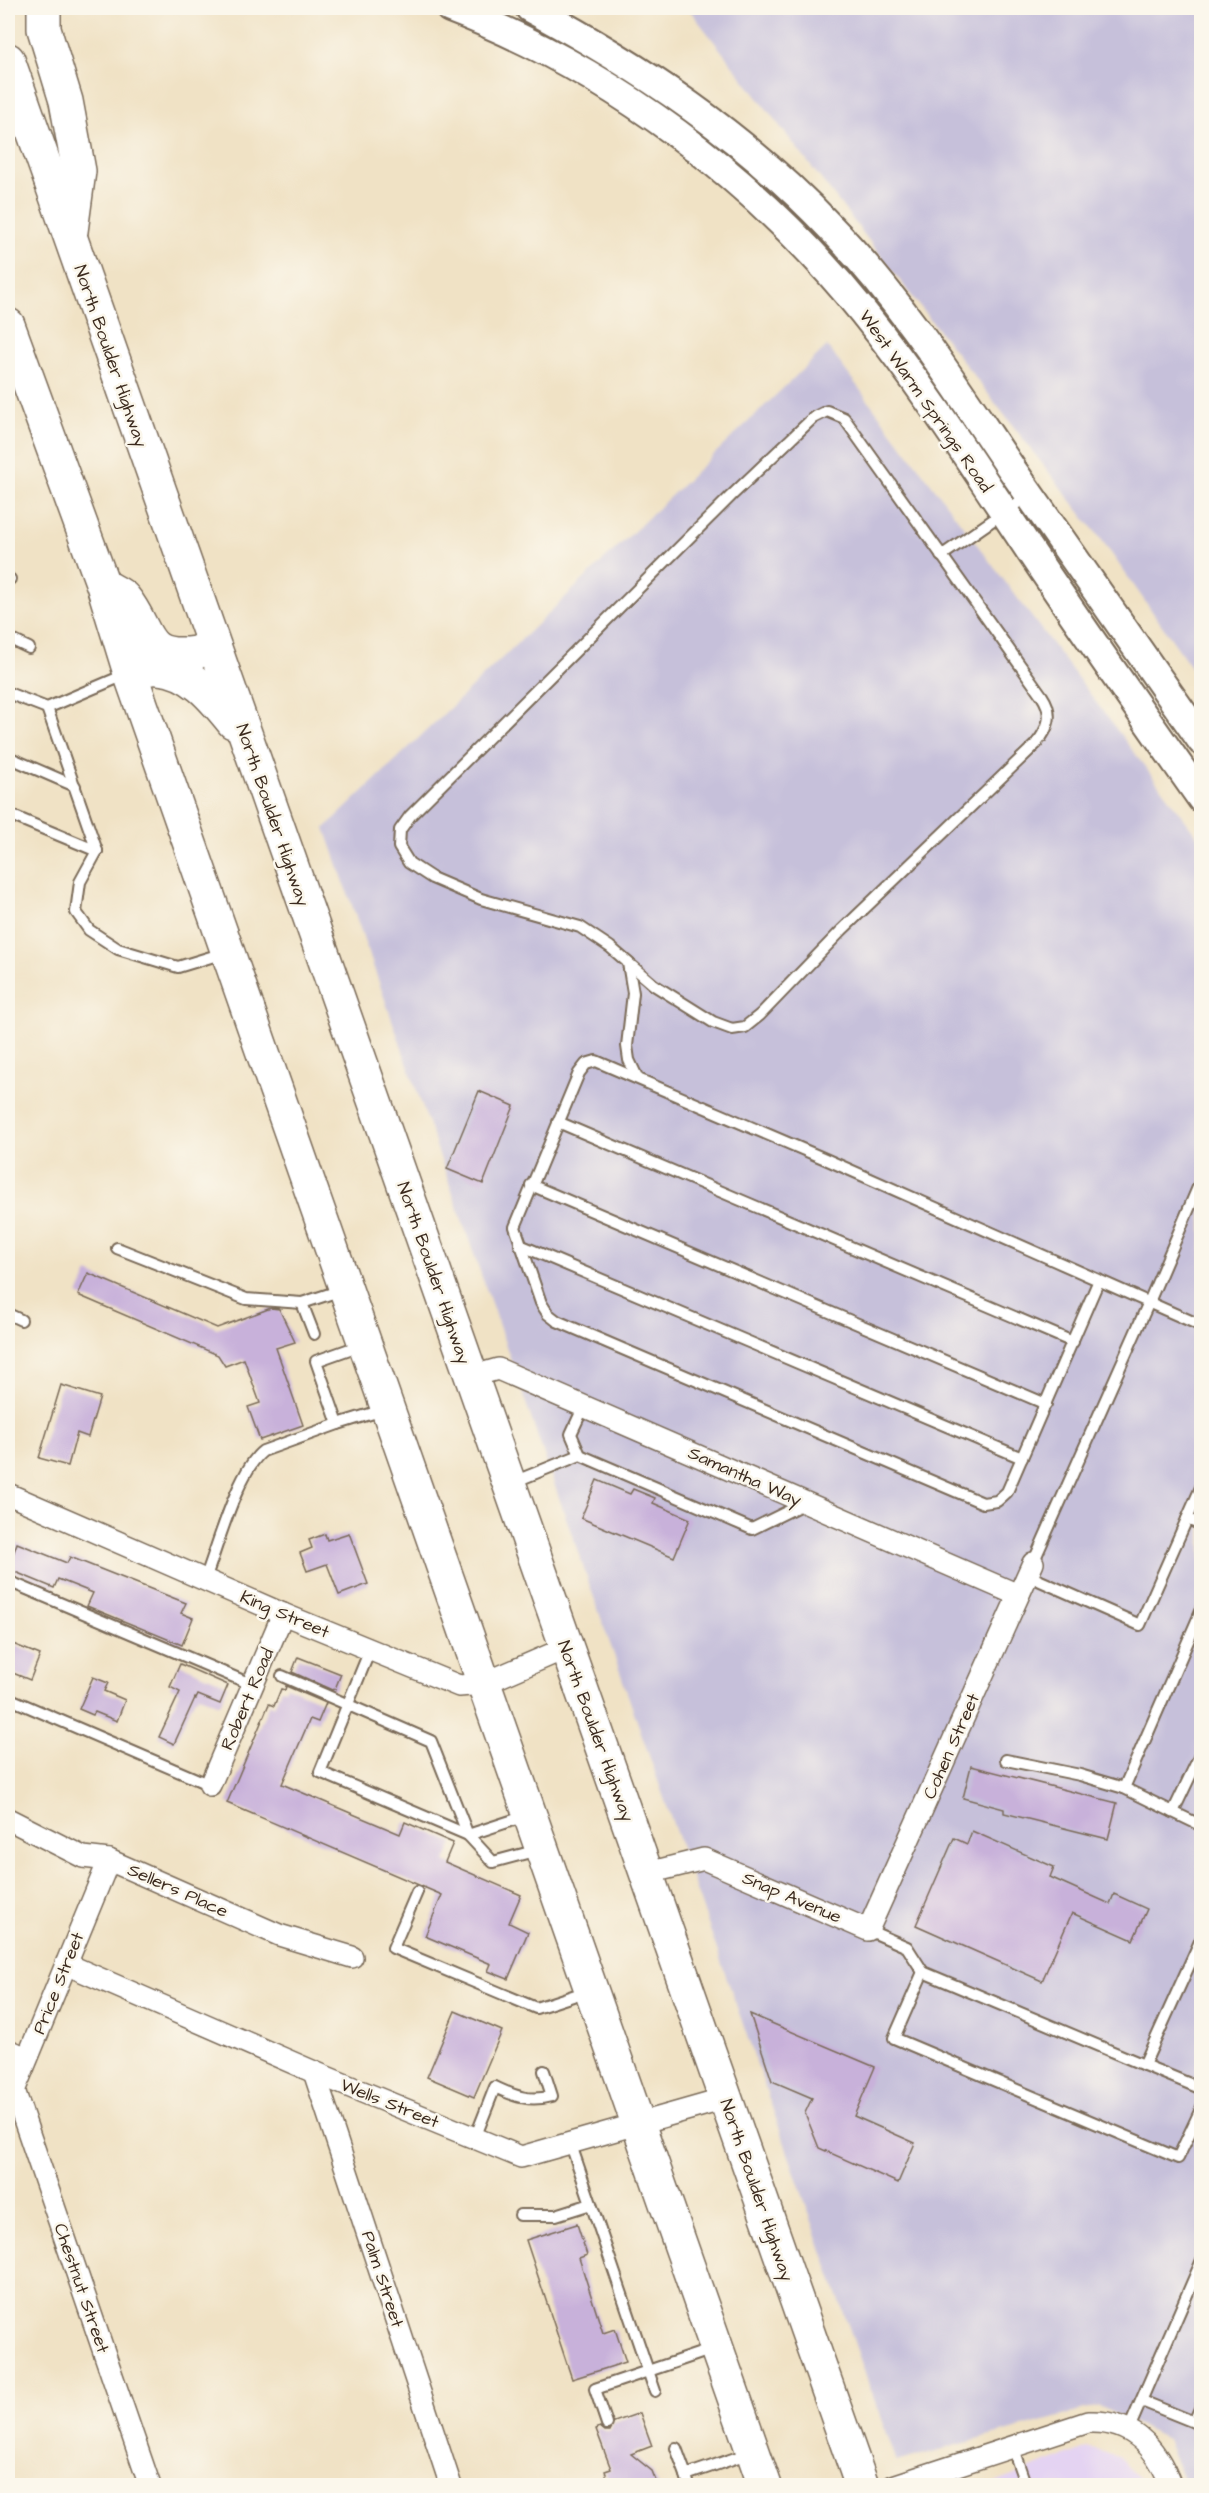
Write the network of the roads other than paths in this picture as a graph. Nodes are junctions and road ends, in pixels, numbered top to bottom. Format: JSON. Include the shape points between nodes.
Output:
{"nodes":[{"id":1,"x":44,"y":8,"type":"edge"},
{"id":2,"x":450,"y":8,"type":"edge"},
{"id":3,"x":530,"y":8,"type":"edge"},
{"id":4,"x":8,"y":60,"type":"edge"},
{"id":5,"x":632,"y":65,"type":"junction"},
{"id":6,"x":615,"y":92,"type":"junction"},
{"id":7,"x":70,"y":239,"type":"junction"},
{"id":8,"x":8,"y":326,"type":"edge"},
{"id":9,"x":1029,"y":494,"type":"junction"},
{"id":10,"x":1004,"y":511,"type":"junction"},
{"id":11,"x":941,"y":555,"type":"junction"},
{"id":12,"x":103,"y":585,"type":"junction"},
{"id":13,"x":8,"y":638,"type":"edge"},
{"id":14,"x":29,"y":648,"type":"dead end"},
{"id":15,"x":214,"y":651,"type":"junction"},
{"id":16,"x":130,"y":673,"type":"junction"},
{"id":17,"x":8,"y":693,"type":"edge"},
{"id":18,"x":47,"y":708,"type":"junction"},
{"id":19,"x":247,"y":740,"type":"junction"},
{"id":20,"x":1202,"y":741,"type":"edge"},
{"id":21,"x":8,"y":757,"type":"edge"},
{"id":22,"x":75,"y":786,"type":"junction"},
{"id":23,"x":1202,"y":799,"type":"edge"},
{"id":24,"x":8,"y":814,"type":"edge"},
{"id":25,"x":97,"y":851,"type":"junction"},
{"id":26,"x":227,"y":952,"type":"junction"},
{"id":27,"x":628,"y":963,"type":"junction"},
{"id":28,"x":637,"y":1077,"type":"junction"},
{"id":29,"x":558,"y":1122,"type":"junction"},
{"id":30,"x":1202,"y":1178,"type":"edge"},
{"id":31,"x":531,"y":1185,"type":"junction"},
{"id":32,"x":520,"y":1245,"type":"junction"},
{"id":33,"x":117,"y":1248,"type":"dead end"},
{"id":34,"x":1099,"y":1280,"type":"junction"},
{"id":35,"x":345,"y":1289,"type":"junction"},
{"id":36,"x":1149,"y":1302,"type":"junction"},
{"id":37,"x":302,"y":1303,"type":"junction"},
{"id":38,"x":8,"y":1314,"type":"edge"},
{"id":39,"x":21,"y":1320,"type":"dead end"},
{"id":40,"x":1202,"y":1326,"type":"edge"},
{"id":41,"x":314,"y":1334,"type":"dead end"},
{"id":42,"x":1073,"y":1342,"type":"junction"},
{"id":43,"x":364,"y":1344,"type":"junction"},
{"id":44,"x":471,"y":1377,"type":"junction"},
{"id":45,"x":1046,"y":1404,"type":"junction"},
{"id":46,"x":584,"y":1406,"type":"junction"},
{"id":47,"x":387,"y":1409,"type":"junction"},
{"id":48,"x":338,"y":1424,"type":"junction"},
{"id":49,"x":580,"y":1455,"type":"junction"},
{"id":50,"x":1022,"y":1458,"type":"junction"},
{"id":51,"x":508,"y":1484,"type":"junction"},
{"id":52,"x":1202,"y":1485,"type":"edge"},
{"id":53,"x":10,"y":1500,"type":"edge"},
{"id":54,"x":805,"y":1502,"type":"junction"},
{"id":55,"x":1187,"y":1519,"type":"junction"},
{"id":56,"x":1202,"y":1525,"type":"edge"},
{"id":57,"x":1030,"y":1569,"type":"junction"},
{"id":58,"x":205,"y":1580,"type":"junction"},
{"id":59,"x":8,"y":1581,"type":"edge"},
{"id":60,"x":1018,"y":1595,"type":"junction"},
{"id":61,"x":1202,"y":1609,"type":"edge"},
{"id":62,"x":284,"y":1614,"type":"junction"},
{"id":63,"x":566,"y":1648,"type":"junction"},
{"id":64,"x":370,"y":1650,"type":"junction"},
{"id":65,"x":282,"y":1676,"type":"dead end"},
{"id":66,"x":483,"y":1684,"type":"junction"},
{"id":67,"x":253,"y":1685,"type":"junction"},
{"id":68,"x":8,"y":1698,"type":"edge"},
{"id":69,"x":348,"y":1704,"type":"junction"},
{"id":70,"x":1202,"y":1751,"type":"edge"},
{"id":71,"x":1005,"y":1760,"type":"dead end"},
{"id":72,"x":210,"y":1785,"type":"joint"},
{"id":73,"x":1124,"y":1788,"type":"junction"},
{"id":74,"x":1173,"y":1812,"type":"junction"},
{"id":75,"x":529,"y":1815,"type":"junction"},
{"id":76,"x":8,"y":1818,"type":"edge"},
{"id":77,"x":1202,"y":1826,"type":"edge"},
{"id":78,"x":468,"y":1835,"type":"junction"},
{"id":79,"x":541,"y":1849,"type":"junction"},
{"id":80,"x":109,"y":1860,"type":"junction"},
{"id":81,"x":648,"y":1874,"type":"junction"},
{"id":82,"x":417,"y":1892,"type":"dead end"},
{"id":83,"x":868,"y":1930,"type":"junction"},
{"id":84,"x":1202,"y":1937,"type":"edge"},
{"id":85,"x":352,"y":1957,"type":"dead end"},
{"id":86,"x":66,"y":1964,"type":"junction"},
{"id":87,"x":923,"y":1972,"type":"junction"},
{"id":88,"x":591,"y":1990,"type":"junction"},
{"id":89,"x":8,"y":2050,"type":"edge"},
{"id":90,"x":27,"y":2058,"type":"junction"},
{"id":91,"x":1144,"y":2065,"type":"junction"},
{"id":92,"x":544,"y":2071,"type":"dead end"},
{"id":93,"x":314,"y":2072,"type":"junction"},
{"id":94,"x":1202,"y":2089,"type":"edge"},
{"id":95,"x":11,"y":2098,"type":"edge"},
{"id":96,"x":725,"y":2099,"type":"junction"},
{"id":97,"x":1202,"y":2107,"type":"edge"},
{"id":98,"x":637,"y":2124,"type":"junction"},
{"id":99,"x":475,"y":2138,"type":"junction"},
{"id":100,"x":570,"y":2142,"type":"junction"},
{"id":101,"x":591,"y":2204,"type":"junction"},
{"id":102,"x":520,"y":2215,"type":"dead end"},
{"id":103,"x":1202,"y":2260,"type":"edge"},
{"id":104,"x":716,"y":2348,"type":"junction"},
{"id":105,"x":648,"y":2371,"type":"junction"},
{"id":106,"x":655,"y":2391,"type":"dead end"},
{"id":107,"x":1142,"y":2401,"type":"junction"},
{"id":108,"x":1202,"y":2404,"type":"edge"},
{"id":109,"x":607,"y":2424,"type":"dead end"},
{"id":110,"x":1198,"y":2424,"type":"edge"},
{"id":111,"x":1128,"y":2431,"type":"junction"},
{"id":112,"x":1012,"y":2446,"type":"junction"},
{"id":113,"x":676,"y":2448,"type":"dead end"},
{"id":114,"x":753,"y":2451,"type":"junction"},
{"id":115,"x":688,"y":2480,"type":"edge"},
{"id":116,"x":150,"y":2486,"type":"edge"},
{"id":117,"x":451,"y":2486,"type":"edge"},
{"id":118,"x":765,"y":2486,"type":"edge"},
{"id":119,"x":862,"y":2486,"type":"edge"},
{"id":120,"x":893,"y":2486,"type":"edge"},
{"id":121,"x":1026,"y":2486,"type":"edge"},
{"id":122,"x":1171,"y":2486,"type":"edge"}],
"edges":[{"from":1,"to":7,"type":"main road","via":[[44,29],[66,101],[79,171]]},
{"from":2,"to":6,"type":"main road","name":"West Warm Springs Road","via":[[522,39]]},
{"from":3,"to":5,"type":"main road","name":"West Warm Springs Road"},
{"from":4,"to":7,"type":"main road","name":"North Boulder Highway"},
{"from":5,"to":6,"type":"main road"},
{"from":5,"to":9,"type":"main road","name":"West Warm Springs Road","via":[[756,157],[838,235],[909,318]]},
{"from":6,"to":10,"type":"main road","name":"West Warm Springs Road","via":[[724,170],[821,263],[902,362]]},
{"from":7,"to":15,"type":"main road","name":"North Boulder Highway"},
{"from":8,"to":12,"type":"main road"},
{"from":9,"to":10,"type":"lane"},
{"from":9,"to":20,"type":"main road","name":"West Warm Springs Road"},
{"from":10,"to":11,"type":"lane"},
{"from":10,"to":23,"type":"main road","name":"West Warm Springs Road"},
{"from":11,"to":27,"type":"lane","via":[[1049,706],[1043,736],[745,1027],[732,1029],[713,1022],[654,985]]},
{"from":11,"to":27,"type":"lane","via":[[844,418],[827,411],[821,413],[731,496],[400,830],[398,839],[403,856],[432,878],[481,899],[580,927]]},
{"from":12,"to":15,"type":"main road","via":[[123,596],[146,639],[159,650],[174,656]]},
{"from":12,"to":16,"type":"main road"},
{"from":13,"to":14,"type":"lane"},
{"from":15,"to":19,"type":"main road","name":"North Boulder Highway"},
{"from":16,"to":18,"type":"lane"},
{"from":16,"to":19,"type":"main road","via":[[156,668],[180,672],[201,686]]},
{"from":16,"to":26,"type":"main road"},
{"from":17,"to":18,"type":"lane"},
{"from":18,"to":22,"type":"lane"},
{"from":19,"to":44,"type":"main road","name":"North Boulder Highway"},
{"from":21,"to":22,"type":"lane"},
{"from":22,"to":25,"type":"lane"},
{"from":24,"to":25,"type":"lane"},
{"from":25,"to":26,"type":"lane","via":[[80,882],[76,912],[88,930],[118,949],[178,967]]},
{"from":26,"to":35,"type":"main road"},
{"from":27,"to":28,"type":"lane","via":[[633,993],[627,1046]]},
{"from":28,"to":29,"type":"lane","via":[[596,1061],[586,1064]]},
{"from":28,"to":34,"type":"lane"},
{"from":29,"to":31,"type":"lane"},
{"from":29,"to":42,"type":"lane"},
{"from":30,"to":36,"type":"lane"},
{"from":31,"to":32,"type":"lane","via":[[515,1227]]},
{"from":31,"to":45,"type":"lane"},
{"from":32,"to":50,"type":"lane"},
{"from":32,"to":50,"type":"lane","via":[[541,1303],[557,1321],[958,1494],[983,1503],[997,1501],[1007,1492]]},
{"from":33,"to":37,"type":"lane","via":[[246,1299]]},
{"from":34,"to":36,"type":"lane"},
{"from":34,"to":42,"type":"lane"},
{"from":35,"to":37,"type":"lane"},
{"from":35,"to":43,"type":"main road"},
{"from":36,"to":40,"type":"lane"},
{"from":36,"to":57,"type":"lane"},
{"from":37,"to":41,"type":"lane"},
{"from":38,"to":39,"type":"lane"},
{"from":42,"to":45,"type":"lane"},
{"from":43,"to":47,"type":"main road"},
{"from":43,"to":48,"type":"lane","via":[[316,1361]]},
{"from":44,"to":46,"type":"street","name":"Samantha Way","via":[[498,1369]]},
{"from":44,"to":51,"type":"main road","name":"North Boulder Highway"},
{"from":45,"to":50,"type":"lane"},
{"from":46,"to":49,"type":"lane","via":[[571,1434]]},
{"from":46,"to":54,"type":"street","name":"Samantha Way"},
{"from":47,"to":48,"type":"lane"},
{"from":47,"to":66,"type":"main road"},
{"from":48,"to":58,"type":"lane","via":[[255,1457],[245,1473]]},
{"from":49,"to":51,"type":"lane"},
{"from":49,"to":54,"type":"lane","via":[[752,1529]]},
{"from":51,"to":63,"type":"main road","name":"North Boulder Highway"},
{"from":52,"to":55,"type":"lane"},
{"from":53,"to":58,"type":"street","name":"King Street"},
{"from":54,"to":60,"type":"street","name":"Samantha Way"},
{"from":55,"to":56,"type":"lane"},
{"from":55,"to":57,"type":"lane","via":[[1140,1625]]},
{"from":57,"to":60,"type":"street","name":"Cohen Street"},
{"from":58,"to":62,"type":"street","name":"King Street"},
{"from":59,"to":67,"type":"lane"},
{"from":60,"to":83,"type":"street","name":"Cohen Street"},
{"from":61,"to":73,"type":"lane"},
{"from":62,"to":64,"type":"street","name":"King Street"},
{"from":62,"to":67,"type":"street","name":"Robert Road"},
{"from":63,"to":66,"type":"street","name":"King Street"},
{"from":63,"to":81,"type":"main road","name":"North Boulder Highway"},
{"from":64,"to":66,"type":"street","name":"King Street","via":[[459,1686]]},
{"from":64,"to":69,"type":"lane"},
{"from":65,"to":69,"type":"lane"},
{"from":66,"to":75,"type":"main road"},
{"from":67,"to":72,"type":"street","name":"Robert Road"},
{"from":68,"to":72,"type":"lane"},
{"from":69,"to":78,"type":"lane","via":[[431,1741]]},
{"from":69,"to":78,"type":"lane","via":[[320,1772]]},
{"from":70,"to":74,"type":"lane"},
{"from":71,"to":73,"type":"lane"},
{"from":73,"to":74,"type":"lane"},
{"from":74,"to":77,"type":"lane"},
{"from":75,"to":78,"type":"lane"},
{"from":75,"to":79,"type":"main road"},
{"from":76,"to":80,"type":"street","name":"Sellers Place","via":[[84,1857]]},
{"from":78,"to":79,"type":"lane","via":[[493,1862]]},
{"from":79,"to":88,"type":"main road"},
{"from":80,"to":85,"type":"street","name":"Sellers Place","via":[[279,1935]]},
{"from":80,"to":86,"type":"street","name":"Price Street"},
{"from":81,"to":83,"type":"street","name":"Snap Avenue","via":[[704,1859]]},
{"from":81,"to":96,"type":"main road","name":"North Boulder Highway"},
{"from":82,"to":88,"type":"lane","via":[[393,1948],[536,2008]]},
{"from":83,"to":87,"type":"lane","name":"Snap Avenue","via":[[907,1947]]},
{"from":84,"to":91,"type":"lane"},
{"from":86,"to":90,"type":"street","name":"Price Street"},
{"from":86,"to":93,"type":"street","name":"Wells Street"},
{"from":87,"to":91,"type":"lane"},
{"from":87,"to":97,"type":"lane","via":[[894,2038],[1178,2158]]},
{"from":88,"to":98,"type":"main road"},
{"from":89,"to":90,"type":"street"},
{"from":90,"to":95,"type":"street","name":"Price Street"},
{"from":91,"to":94,"type":"lane"},
{"from":92,"to":99,"type":"lane","via":[[552,2096],[530,2100],[495,2087]]},
{"from":93,"to":99,"type":"street","name":"Wells Street"},
{"from":93,"to":117,"type":"street","name":"Palm Street"},
{"from":95,"to":116,"type":"street","name":"Chestnut Street"},
{"from":96,"to":98,"type":"street","name":"Wells Street"},
{"from":96,"to":119,"type":"main road","name":"North Boulder Highway"},
{"from":98,"to":100,"type":"street","name":"Wells Street"},
{"from":98,"to":104,"type":"main road"},
{"from":99,"to":100,"type":"street","name":"Wells Street","via":[[521,2157]]},
{"from":100,"to":101,"type":"lane"},
{"from":101,"to":102,"type":"lane","via":[[556,2215]]},
{"from":101,"to":105,"type":"lane"},
{"from":103,"to":107,"type":"lane"},
{"from":104,"to":105,"type":"lane"},
{"from":104,"to":114,"type":"main road"},
{"from":105,"to":106,"type":"lane"},
{"from":105,"to":109,"type":"lane","via":[[596,2389]]},
{"from":107,"to":110,"type":"lane"},
{"from":107,"to":111,"type":"lane"},
{"from":108,"to":110,"type":"lane"},
{"from":111,"to":112,"type":"street","via":[[1105,2421],[1088,2422]]},
{"from":111,"to":122,"type":"street","via":[[1148,2443]]},
{"from":112,"to":120,"type":"street"},
{"from":112,"to":121,"type":"lane"},
{"from":113,"to":115,"type":"lane"},
{"from":114,"to":115,"type":"lane"},
{"from":114,"to":118,"type":"main road"}]}
